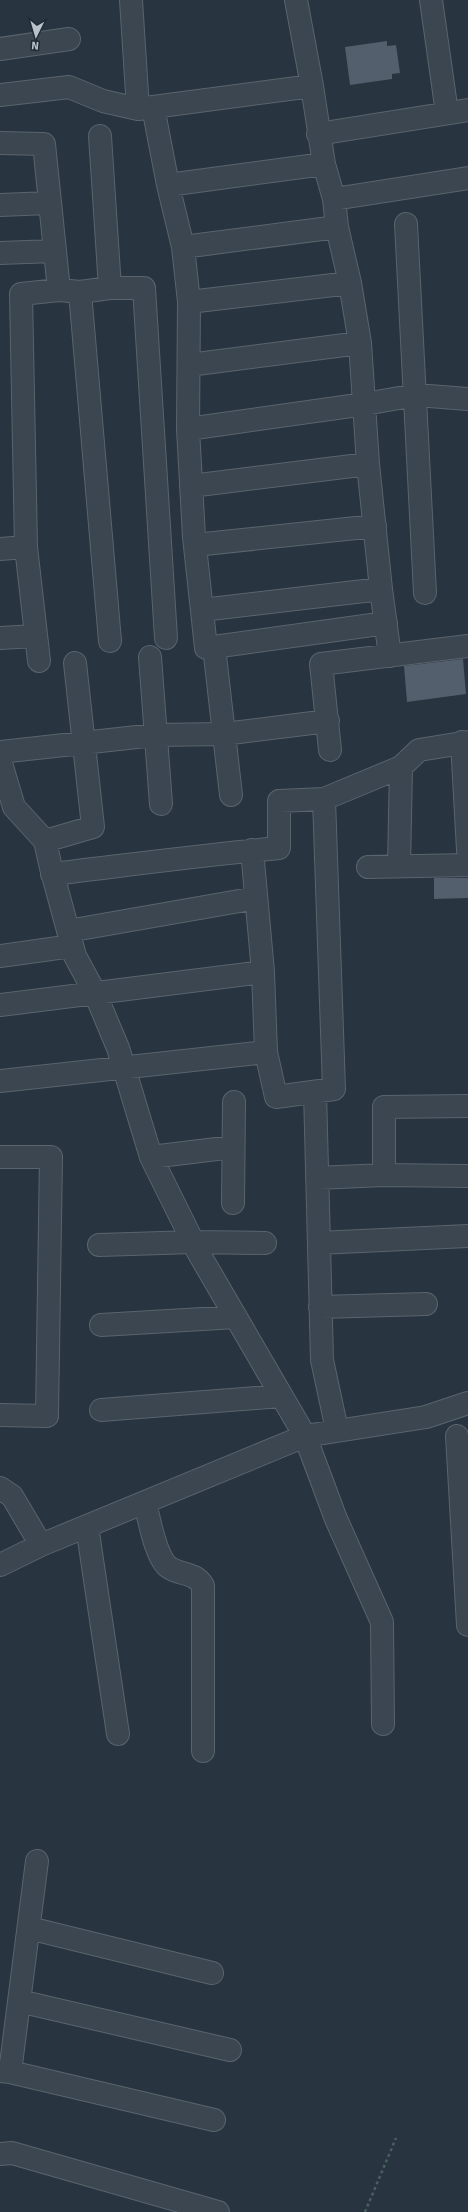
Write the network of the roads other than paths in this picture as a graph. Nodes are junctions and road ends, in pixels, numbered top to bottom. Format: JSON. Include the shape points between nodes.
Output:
{"nodes":[{"id":1,"x":131,"y":0,"type":"edge"},
{"id":2,"x":296,"y":0,"type":"edge"},
{"id":3,"x":431,"y":0,"type":"edge"},
{"id":4,"x":69,"y":39,"type":"dead end"},
{"id":5,"x":0,"y":49,"type":"edge"},
{"id":6,"x":312,"y":86,"type":"junction"},
{"id":7,"x":0,"y":95,"type":"edge"},
{"id":8,"x":145,"y":108,"type":"junction"},
{"id":9,"x":458,"y":111,"type":"edge"},
{"id":10,"x":318,"y":134,"type":"junction"},
{"id":11,"x":100,"y":136,"type":"dead end"},
{"id":12,"x":0,"y":143,"type":"edge"},
{"id":13,"x":324,"y":164,"type":"junction"},
{"id":14,"x":468,"y":178,"type":"edge"},
{"id":15,"x":168,"y":186,"type":"junction"},
{"id":16,"x":334,"y":199,"type":"junction"},
{"id":17,"x":49,"y":203,"type":"junction"},
{"id":18,"x":0,"y":206,"type":"edge"},
{"id":19,"x":406,"y":224,"type":"dead end"},
{"id":20,"x":337,"y":227,"type":"junction"},
{"id":21,"x":183,"y":247,"type":"junction"},
{"id":22,"x":54,"y":252,"type":"junction"},
{"id":23,"x":0,"y":253,"type":"edge"},
{"id":24,"x":350,"y":283,"type":"junction"},
{"id":25,"x":110,"y":288,"type":"junction"},
{"id":26,"x":70,"y":291,"type":"junction"},
{"id":27,"x":190,"y":302,"type":"junction"},
{"id":28,"x":360,"y":343,"type":"junction"},
{"id":29,"x":189,"y":366,"type":"junction"},
{"id":30,"x":416,"y":395,"type":"junction"},
{"id":31,"x":468,"y":399,"type":"edge"},
{"id":32,"x":365,"y":404,"type":"junction"},
{"id":33,"x":188,"y":428,"type":"junction"},
{"id":34,"x":368,"y":464,"type":"junction"},
{"id":35,"x":191,"y":486,"type":"junction"},
{"id":36,"x":375,"y":526,"type":"junction"},
{"id":37,"x":195,"y":545,"type":"junction"},
{"id":38,"x":26,"y":547,"type":"junction"},
{"id":39,"x":0,"y":549,"type":"edge"},
{"id":40,"x":381,"y":589,"type":"junction"},
{"id":41,"x":425,"y":593,"type":"dead end"},
{"id":42,"x":202,"y":610,"type":"junction"},
{"id":43,"x":386,"y":623,"type":"junction"},
{"id":44,"x":36,"y":636,"type":"junction"},
{"id":45,"x":0,"y":638,"type":"edge"},
{"id":46,"x":166,"y":638,"type":"dead end"},
{"id":47,"x":110,"y":641,"type":"dead end"},
{"id":48,"x":468,"y":646,"type":"edge"},
{"id":49,"x":214,"y":647,"type":"junction"},
{"id":50,"x":390,"y":656,"type":"junction"},
{"id":51,"x":150,"y":657,"type":"dead end"},
{"id":52,"x":39,"y":661,"type":"dead end"},
{"id":53,"x":75,"y":663,"type":"dead end"},
{"id":54,"x":328,"y":721,"type":"junction"},
{"id":55,"x":224,"y":734,"type":"junction"},
{"id":56,"x":155,"y":735,"type":"junction"},
{"id":57,"x":84,"y":742,"type":"junction"},
{"id":58,"x":465,"y":742,"type":"edge"},
{"id":59,"x":330,"y":750,"type":"dead end"},
{"id":60,"x":0,"y":752,"type":"edge"},
{"id":61,"x":0,"y":760,"type":"edge"},
{"id":62,"x":401,"y":767,"type":"junction"},
{"id":63,"x":231,"y":795,"type":"dead end"},
{"id":64,"x":324,"y":799,"type":"junction"},
{"id":65,"x":161,"y":804,"type":"dead end"},
{"id":66,"x":45,"y":840,"type":"junction"},
{"id":67,"x":252,"y":850,"type":"junction"},
{"id":68,"x":468,"y":850,"type":"edge"},
{"id":69,"x":468,"y":865,"type":"edge"},
{"id":70,"x":399,"y":866,"type":"junction"},
{"id":71,"x":368,"y":867,"type":"dead end"},
{"id":72,"x":52,"y":874,"type":"junction"},
{"id":73,"x":256,"y":898,"type":"junction"},
{"id":74,"x":70,"y":939,"type":"junction"},
{"id":75,"x":0,"y":956,"type":"edge"},
{"id":76,"x":263,"y":972,"type":"junction"},
{"id":77,"x":95,"y":992,"type":"junction"},
{"id":78,"x":0,"y":1005,"type":"edge"},
{"id":79,"x":266,"y":1052,"type":"junction"},
{"id":80,"x":124,"y":1067,"type":"junction"},
{"id":81,"x":0,"y":1082,"type":"edge"},
{"id":82,"x":314,"y":1092,"type":"junction"},
{"id":83,"x":234,"y":1102,"type":"dead end"},
{"id":84,"x":468,"y":1106,"type":"edge"},
{"id":85,"x":233,"y":1147,"type":"junction"},
{"id":86,"x":0,"y":1157,"type":"edge"},
{"id":87,"x":151,"y":1157,"type":"junction"},
{"id":88,"x":384,"y":1175,"type":"junction"},
{"id":89,"x":468,"y":1176,"type":"edge"},
{"id":90,"x":317,"y":1178,"type":"junction"},
{"id":91,"x":233,"y":1203,"type":"dead end"},
{"id":92,"x":468,"y":1236,"type":"edge"},
{"id":93,"x":193,"y":1242,"type":"junction"},
{"id":94,"x":265,"y":1243,"type":"dead end"},
{"id":95,"x":319,"y":1243,"type":"junction"},
{"id":96,"x":99,"y":1245,"type":"dead end"},
{"id":97,"x":426,"y":1304,"type":"dead end"},
{"id":98,"x":320,"y":1307,"type":"junction"},
{"id":99,"x":236,"y":1317,"type":"junction"},
{"id":100,"x":101,"y":1325,"type":"dead end"},
{"id":101,"x":281,"y":1396,"type":"junction"},
{"id":102,"x":468,"y":1403,"type":"edge"},
{"id":103,"x":101,"y":1410,"type":"dead end"},
{"id":104,"x":0,"y":1415,"type":"edge"},
{"id":105,"x":426,"y":1416,"type":"junction"},
{"id":106,"x":338,"y":1430,"type":"junction"},
{"id":107,"x":305,"y":1436,"type":"junction"},
{"id":108,"x":463,"y":1436,"type":"edge"},
{"id":109,"x":0,"y":1488,"type":"edge"},
{"id":110,"x":144,"y":1502,"type":"junction"},
{"id":111,"x":87,"y":1526,"type":"junction"},
{"id":112,"x":41,"y":1545,"type":"junction"},
{"id":113,"x":0,"y":1565,"type":"edge"},
{"id":114,"x":468,"y":1625,"type":"edge"},
{"id":115,"x":383,"y":1724,"type":"dead end"},
{"id":116,"x":118,"y":1734,"type":"dead end"},
{"id":117,"x":203,"y":1751,"type":"dead end"},
{"id":118,"x":37,"y":1861,"type":"dead end"},
{"id":119,"x":29,"y":1928,"type":"junction"},
{"id":120,"x":212,"y":1973,"type":"dead end"},
{"id":121,"x":19,"y":2001,"type":"junction"},
{"id":122,"x":230,"y":2050,"type":"dead end"},
{"id":123,"x":5,"y":2071,"type":"edge"},
{"id":124,"x":214,"y":2120,"type":"dead end"},
{"id":125,"x":0,"y":2154,"type":"edge"},
{"id":126,"x":218,"y":2212,"type":"edge"}],
"edges":[{"from":1,"to":8,"type":"street"},
{"from":2,"to":6,"type":"street"},
{"from":3,"to":9,"type":"street"},
{"from":4,"to":5,"type":"street"},
{"from":6,"to":8,"type":"street"},
{"from":6,"to":10,"type":"street"},
{"from":7,"to":8,"type":"street","via":[[69,87],[103,101]]},
{"from":8,"to":15,"type":"street"},
{"from":9,"to":10,"type":"street"},
{"from":10,"to":13,"type":"street"},
{"from":11,"to":25,"type":"street"},
{"from":12,"to":17,"type":"street","via":[[44,144]]},
{"from":13,"to":15,"type":"street"},
{"from":13,"to":16,"type":"street"},
{"from":14,"to":16,"type":"street"},
{"from":15,"to":21,"type":"street"},
{"from":16,"to":20,"type":"street"},
{"from":17,"to":18,"type":"street"},
{"from":17,"to":22,"type":"street"},
{"from":19,"to":30,"type":"street"},
{"from":20,"to":21,"type":"street"},
{"from":20,"to":24,"type":"street"},
{"from":21,"to":27,"type":"street"},
{"from":22,"to":23,"type":"street"},
{"from":22,"to":26,"type":"street"},
{"from":24,"to":27,"type":"street"},
{"from":24,"to":28,"type":"street"},
{"from":25,"to":26,"type":"street"},
{"from":25,"to":46,"type":"street","via":[[144,288]]},
{"from":26,"to":38,"type":"street","via":[[21,294]]},
{"from":26,"to":47,"type":"street"},
{"from":27,"to":29,"type":"street"},
{"from":28,"to":29,"type":"street"},
{"from":28,"to":32,"type":"street"},
{"from":29,"to":33,"type":"street"},
{"from":30,"to":31,"type":"street"},
{"from":30,"to":32,"type":"street"},
{"from":30,"to":41,"type":"street"},
{"from":32,"to":33,"type":"street"},
{"from":32,"to":34,"type":"street"},
{"from":33,"to":35,"type":"street"},
{"from":34,"to":35,"type":"street"},
{"from":34,"to":36,"type":"street"},
{"from":35,"to":37,"type":"street"},
{"from":36,"to":37,"type":"street"},
{"from":36,"to":40,"type":"street"},
{"from":37,"to":42,"type":"street"},
{"from":38,"to":39,"type":"street"},
{"from":38,"to":44,"type":"street"},
{"from":40,"to":42,"type":"street"},
{"from":40,"to":43,"type":"street"},
{"from":42,"to":49,"type":"street","via":[[206,648]]},
{"from":43,"to":49,"type":"street"},
{"from":43,"to":50,"type":"street"},
{"from":44,"to":45,"type":"street"},
{"from":44,"to":52,"type":"street"},
{"from":48,"to":50,"type":"street"},
{"from":49,"to":55,"type":"street"},
{"from":50,"to":54,"type":"street","via":[[321,664]]},
{"from":51,"to":56,"type":"street"},
{"from":53,"to":57,"type":"street"},
{"from":54,"to":55,"type":"street"},
{"from":54,"to":59,"type":"street"},
{"from":55,"to":56,"type":"street"},
{"from":55,"to":63,"type":"street"},
{"from":56,"to":57,"type":"street"},
{"from":56,"to":65,"type":"street"},
{"from":57,"to":60,"type":"street"},
{"from":57,"to":66,"type":"street","via":[[93,827]]},
{"from":58,"to":62,"type":"street","via":[[419,750]]},
{"from":58,"to":68,"type":"street"},
{"from":61,"to":66,"type":"street","via":[[14,807]]},
{"from":62,"to":64,"type":"street"},
{"from":62,"to":70,"type":"street"},
{"from":64,"to":67,"type":"street","via":[[279,801],[279,848]]},
{"from":64,"to":82,"type":"street","via":[[334,1089]]},
{"from":66,"to":72,"type":"street"},
{"from":67,"to":72,"type":"street"},
{"from":67,"to":73,"type":"street"},
{"from":69,"to":70,"type":"street"},
{"from":70,"to":71,"type":"street"},
{"from":72,"to":74,"type":"street"},
{"from":73,"to":74,"type":"street"},
{"from":73,"to":76,"type":"street"},
{"from":74,"to":75,"type":"street"},
{"from":74,"to":77,"type":"street","via":[[75,956]]},
{"from":76,"to":77,"type":"street"},
{"from":76,"to":79,"type":"street"},
{"from":77,"to":78,"type":"street"},
{"from":77,"to":80,"type":"street"},
{"from":79,"to":80,"type":"street"},
{"from":79,"to":82,"type":"street","via":[[276,1097]]},
{"from":80,"to":81,"type":"street"},
{"from":80,"to":87,"type":"street"},
{"from":82,"to":90,"type":"street"},
{"from":83,"to":85,"type":"street"},
{"from":84,"to":88,"type":"street","via":[[384,1107]]},
{"from":85,"to":87,"type":"street"},
{"from":85,"to":91,"type":"street"},
{"from":86,"to":104,"type":"street","via":[[51,1157],[47,1416]]},
{"from":87,"to":93,"type":"street"},
{"from":88,"to":89,"type":"street"},
{"from":88,"to":90,"type":"street"},
{"from":90,"to":95,"type":"street"},
{"from":92,"to":95,"type":"street"},
{"from":93,"to":94,"type":"street"},
{"from":93,"to":96,"type":"street"},
{"from":93,"to":99,"type":"street"},
{"from":95,"to":98,"type":"street"},
{"from":97,"to":98,"type":"street"},
{"from":98,"to":106,"type":"street","via":[[322,1360]]},
{"from":99,"to":100,"type":"street"},
{"from":99,"to":101,"type":"street"},
{"from":101,"to":103,"type":"street"},
{"from":101,"to":107,"type":"street"},
{"from":102,"to":105,"type":"street"},
{"from":105,"to":106,"type":"street"},
{"from":105,"to":108,"type":"street"},
{"from":106,"to":107,"type":"street"},
{"from":107,"to":110,"type":"street"},
{"from":107,"to":115,"type":"street","via":[[336,1519],[382,1622]]},
{"from":108,"to":114,"type":"street"},
{"from":109,"to":112,"type":"street","via":[[12,1496]]},
{"from":110,"to":111,"type":"street"},
{"from":110,"to":117,"type":"street","via":[[159,1554],[165,1564],[171,1569],[200,1580],[203,1586]]},
{"from":111,"to":112,"type":"street"},
{"from":111,"to":116,"type":"street"},
{"from":112,"to":113,"type":"street"},
{"from":118,"to":119,"type":"street"},
{"from":119,"to":120,"type":"street"},
{"from":119,"to":121,"type":"street"},
{"from":121,"to":122,"type":"street"},
{"from":121,"to":123,"type":"street"},
{"from":123,"to":124,"type":"street"},
{"from":125,"to":126,"type":"street","via":[[12,2153]]}]}
